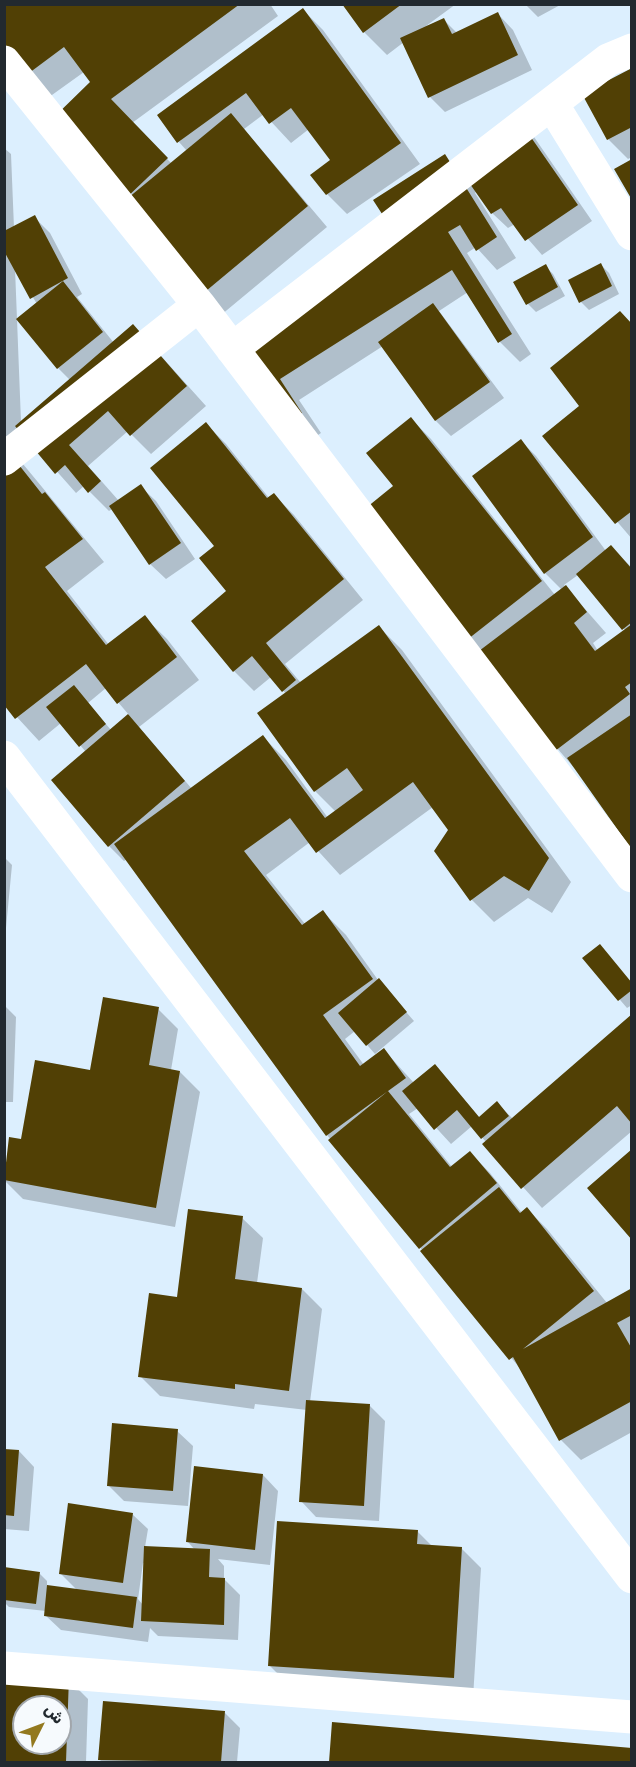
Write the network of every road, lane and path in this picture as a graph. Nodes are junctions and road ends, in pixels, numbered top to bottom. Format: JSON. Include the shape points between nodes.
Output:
{"nodes":[{"id":1,"x":632,"y":50,"type":"edge"},
{"id":2,"x":4,"y":62,"type":"edge"},
{"id":3,"x":552,"y":104,"type":"junction"},
{"id":4,"x":632,"y":234,"type":"edge"},
{"id":5,"x":199,"y":305,"type":"junction"},
{"id":6,"x":232,"y":349,"type":"junction"},
{"id":7,"x":4,"y":459,"type":"edge"},
{"id":8,"x":4,"y":757,"type":"edge"},
{"id":9,"x":632,"y":876,"type":"edge"},
{"id":10,"x":632,"y":1577,"type":"edge"},
{"id":11,"x":4,"y":1668,"type":"edge"},
{"id":12,"x":632,"y":1717,"type":"edge"}],
"edges":[{"from":1,"to":3,"type":"street","via":[[608,60]]},
{"from":2,"to":5,"type":"street"},
{"from":3,"to":4,"type":"street"},
{"from":3,"to":6,"type":"street"},
{"from":5,"to":6,"type":"street"},
{"from":5,"to":7,"type":"street"},
{"from":6,"to":9,"type":"street"},
{"from":8,"to":10,"type":"street"},
{"from":11,"to":12,"type":"street"}]}
